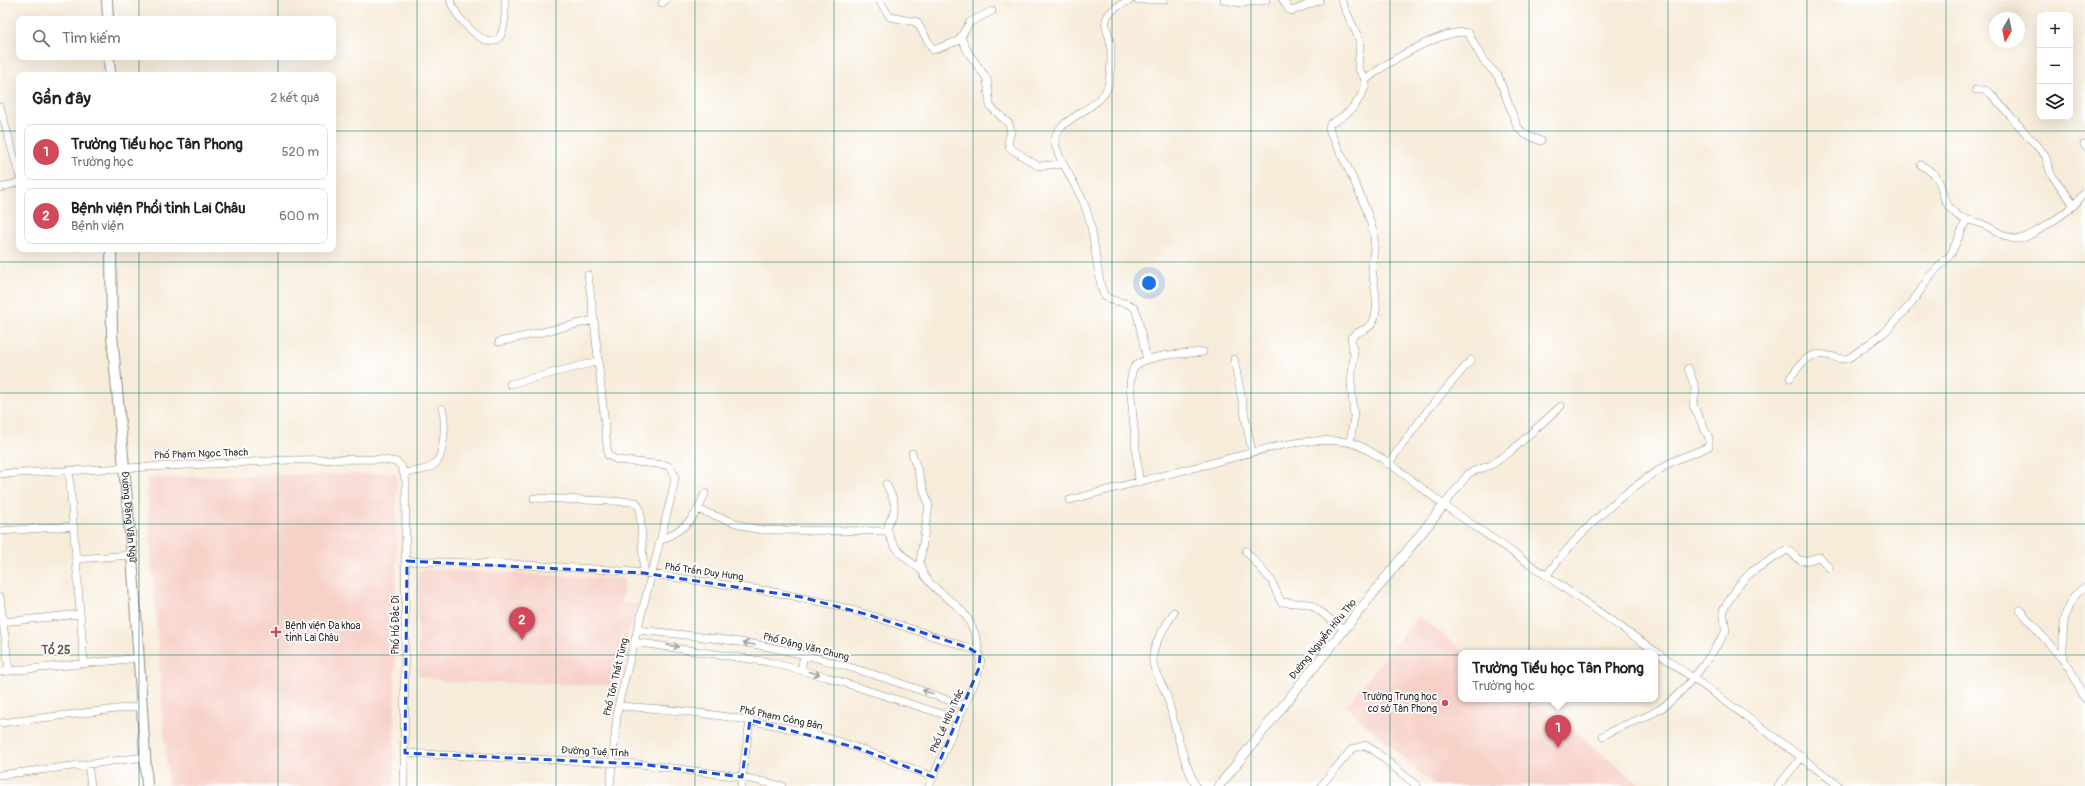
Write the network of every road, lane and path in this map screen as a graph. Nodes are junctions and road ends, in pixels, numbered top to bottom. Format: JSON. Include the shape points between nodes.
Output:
{"nodes":[{"id":1,"x":107,"y":0,"type":"edge"},
{"id":2,"x":450,"y":0,"type":"edge"},
{"id":3,"x":505,"y":0,"type":"edge"},
{"id":4,"x":879,"y":0,"type":"edge"},
{"id":5,"x":1131,"y":0,"type":"edge"},
{"id":6,"x":1138,"y":0,"type":"edge"},
{"id":7,"x":1164,"y":0,"type":"edge"},
{"id":8,"x":1224,"y":0,"type":"edge"},
{"id":9,"x":1266,"y":0,"type":"edge"},
{"id":10,"x":1283,"y":0,"type":"edge"},
{"id":11,"x":1320,"y":0,"type":"edge"},
{"id":12,"x":1341,"y":0,"type":"edge"},
{"id":13,"x":992,"y":12,"type":"dead end"},
{"id":14,"x":108,"y":16,"type":"edge"},
{"id":15,"x":961,"y":37,"type":"junction"},
{"id":16,"x":109,"y":60,"type":"edge"},
{"id":17,"x":110,"y":72,"type":"edge"},
{"id":18,"x":1366,"y":80,"type":"junction"},
{"id":19,"x":1976,"y":90,"type":"dead end"},
{"id":20,"x":0,"y":107,"type":"edge"},
{"id":21,"x":1541,"y":141,"type":"dead end"},
{"id":22,"x":16,"y":163,"type":"edge"},
{"id":23,"x":1064,"y":164,"type":"junction"},
{"id":24,"x":1921,"y":165,"type":"dead end"},
{"id":25,"x":16,"y":183,"type":"edge"},
{"id":26,"x":0,"y":188,"type":"edge"},
{"id":27,"x":2085,"y":192,"type":"edge"},
{"id":28,"x":2074,"y":205,"type":"junction"},
{"id":29,"x":1966,"y":221,"type":"junction"},
{"id":30,"x":111,"y":252,"type":"edge"},
{"id":31,"x":588,"y":275,"type":"dead end"},
{"id":32,"x":594,"y":320,"type":"junction"},
{"id":33,"x":499,"y":342,"type":"dead end"},
{"id":34,"x":1203,"y":352,"type":"dead end"},
{"id":35,"x":1234,"y":359,"type":"dead end"},
{"id":36,"x":1147,"y":360,"type":"junction"},
{"id":37,"x":1471,"y":360,"type":"dead end"},
{"id":38,"x":599,"y":361,"type":"junction"},
{"id":39,"x":1688,"y":368,"type":"dead end"},
{"id":40,"x":1790,"y":378,"type":"dead end"},
{"id":41,"x":510,"y":384,"type":"dead end"},
{"id":42,"x":1561,"y":406,"type":"dead end"},
{"id":43,"x":442,"y":408,"type":"dead end"},
{"id":44,"x":1350,"y":443,"type":"junction"},
{"id":45,"x":1252,"y":452,"type":"junction"},
{"id":46,"x":912,"y":453,"type":"dead end"},
{"id":47,"x":1388,"y":464,"type":"junction"},
{"id":48,"x":125,"y":467,"type":"junction"},
{"id":49,"x":403,"y":469,"type":"junction"},
{"id":50,"x":69,"y":470,"type":"junction"},
{"id":51,"x":0,"y":474,"type":"edge"},
{"id":52,"x":1139,"y":482,"type":"junction"},
{"id":53,"x":886,"y":484,"type":"dead end"},
{"id":54,"x":705,"y":493,"type":"dead end"},
{"id":55,"x":534,"y":498,"type":"dead end"},
{"id":56,"x":1070,"y":500,"type":"dead end"},
{"id":57,"x":1444,"y":505,"type":"junction"},
{"id":58,"x":699,"y":510,"type":"junction"},
{"id":59,"x":74,"y":526,"type":"junction"},
{"id":60,"x":0,"y":531,"type":"edge"},
{"id":61,"x":888,"y":531,"type":"junction"},
{"id":62,"x":660,"y":541,"type":"junction"},
{"id":63,"x":1246,"y":551,"type":"dead end"},
{"id":64,"x":132,"y":555,"type":"junction"},
{"id":65,"x":77,"y":559,"type":"junction"},
{"id":66,"x":406,"y":561,"type":"junction"},
{"id":67,"x":1829,"y":568,"type":"dead end"},
{"id":68,"x":921,"y":570,"type":"junction"},
{"id":69,"x":644,"y":573,"type":"junction"},
{"id":70,"x":652,"y":574,"type":"junction"},
{"id":71,"x":1546,"y":576,"type":"junction"},
{"id":72,"x":2085,"y":587,"type":"edge"},
{"id":73,"x":0,"y":597,"type":"edge"},
{"id":74,"x":2020,"y":610,"type":"dead end"},
{"id":75,"x":1174,"y":612,"type":"dead end"},
{"id":76,"x":80,"y":614,"type":"junction"},
{"id":77,"x":3,"y":622,"type":"junction"},
{"id":78,"x":637,"y":630,"type":"junction"},
{"id":79,"x":1345,"y":630,"type":"junction"},
{"id":80,"x":634,"y":642,"type":"junction"},
{"id":81,"x":1653,"y":650,"type":"edge"},
{"id":82,"x":979,"y":653,"type":"junction"},
{"id":83,"x":1658,"y":654,"type":"edge"},
{"id":84,"x":804,"y":655,"type":"junction"},
{"id":85,"x":139,"y":658,"type":"junction"},
{"id":86,"x":2062,"y":658,"type":"junction"},
{"id":87,"x":84,"y":663,"type":"junction"},
{"id":88,"x":800,"y":670,"type":"junction"},
{"id":89,"x":8,"y":671,"type":"junction"},
{"id":90,"x":0,"y":672,"type":"edge"},
{"id":91,"x":1693,"y":678,"type":"junction"},
{"id":92,"x":2085,"y":699,"type":"edge"},
{"id":93,"x":142,"y":706,"type":"junction"},
{"id":94,"x":618,"y":706,"type":"junction"},
{"id":95,"x":964,"y":706,"type":"junction"},
{"id":96,"x":750,"y":720,"type":"junction"},
{"id":97,"x":958,"y":720,"type":"junction"},
{"id":98,"x":0,"y":723,"type":"edge"},
{"id":99,"x":1603,"y":736,"type":"dead end"},
{"id":100,"x":405,"y":753,"type":"junction"},
{"id":101,"x":145,"y":757,"type":"junction"},
{"id":102,"x":1802,"y":758,"type":"junction"},
{"id":103,"x":612,"y":762,"type":"junction"},
{"id":104,"x":88,"y":764,"type":"junction"},
{"id":105,"x":0,"y":775,"type":"edge"},
{"id":106,"x":742,"y":777,"type":"junction"},
{"id":107,"x":933,"y":777,"type":"junction"},
{"id":108,"x":1326,"y":785,"type":"edge"},
{"id":109,"x":91,"y":786,"type":"edge"},
{"id":110,"x":147,"y":786,"type":"edge"},
{"id":111,"x":404,"y":786,"type":"edge"},
{"id":112,"x":610,"y":786,"type":"edge"},
{"id":113,"x":741,"y":786,"type":"edge"},
{"id":114,"x":782,"y":786,"type":"edge"},
{"id":115,"x":929,"y":786,"type":"edge"},
{"id":116,"x":1196,"y":786,"type":"edge"},
{"id":117,"x":1219,"y":786,"type":"edge"},
{"id":118,"x":1417,"y":786,"type":"edge"},
{"id":119,"x":1778,"y":786,"type":"edge"},
{"id":120,"x":1839,"y":786,"type":"edge"}],
"edges":[{"from":1,"to":14,"type":"main road"},
{"from":2,"to":3,"type":"street","via":[[460,19],[480,38],[490,42],[503,32]]},
{"from":4,"to":15,"type":"street","via":[[890,17],[917,22],[932,49],[951,44]]},
{"from":5,"to":23,"type":"street","via":[[1106,18],[1111,55],[1105,94],[1055,136],[1056,150]]},
{"from":6,"to":7,"type":"street"},
{"from":8,"to":9,"type":"street","via":[[1241,3]]},
{"from":10,"to":11,"type":"street","via":[[1288,10],[1292,11]]},
{"from":12,"to":18,"type":"street","via":[[1360,41],[1358,68]]},
{"from":13,"to":15,"type":"street","via":[[970,22]]},
{"from":15,"to":23,"type":"street","via":[[985,77],[990,106],[1009,124],[1010,148],[1038,166]]},
{"from":16,"to":17,"type":"main road"},
{"from":18,"to":21,"type":"street","via":[[1379,69],[1425,43],[1468,33],[1483,60],[1502,83],[1517,126],[1524,134]]},
{"from":18,"to":44,"type":"street","via":[[1365,88],[1352,109],[1329,126],[1366,211],[1375,244],[1372,269],[1376,295],[1374,321],[1370,327],[1354,334],[1352,338],[1354,355],[1351,382],[1354,416]]},
{"from":19,"to":28,"type":"street","via":[[1985,90],[1991,94],[2030,137],[2047,157],[2051,174]]},
{"from":20,"to":22,"type":"street"},
{"from":23,"to":36,"type":"street","via":[[1088,213],[1103,293],[1108,299],[1134,307],[1140,322]]},
{"from":24,"to":29,"type":"street","via":[[1936,175],[1942,185],[1946,203]]},
{"from":25,"to":26,"type":"street"},
{"from":27,"to":28,"type":"street"},
{"from":28,"to":29,"type":"street","via":[[2026,237],[2018,239],[1981,224]]},
{"from":29,"to":40,"type":"street","via":[[1952,254],[1930,276],[1912,303],[1885,332],[1849,358],[1812,355]]},
{"from":30,"to":48,"type":"main road","name":"Đường Đặng Văn Ngữ","via":[[112,335]]},
{"from":31,"to":32,"type":"street"},
{"from":32,"to":33,"type":"street"},
{"from":32,"to":38,"type":"street"},
{"from":34,"to":36,"type":"street"},
{"from":35,"to":45,"type":"street"},
{"from":36,"to":52,"type":"street","via":[[1135,367],[1130,384]]},
{"from":37,"to":47,"type":"street","via":[[1427,411]]},
{"from":38,"to":41,"type":"street"},
{"from":38,"to":62,"type":"street","name":"Phố Tôn Thất Tùng","via":[[610,457],[666,465],[673,469],[672,494]]},
{"from":39,"to":71,"type":"street","via":[[1696,390],[1693,405],[1709,438],[1709,446],[1671,463],[1617,501],[1572,542]]},
{"from":42,"to":57,"type":"street","via":[[1510,452],[1470,473]]},
{"from":43,"to":49,"type":"street","via":[[445,426],[438,459],[430,467]]},
{"from":44,"to":45,"type":"street","via":[[1312,442]]},
{"from":44,"to":47,"type":"street","via":[[1367,450]]},
{"from":45,"to":52,"type":"street"},
{"from":46,"to":68,"type":"street","via":[[929,506],[920,561]]},
{"from":47,"to":57,"type":"street"},
{"from":48,"to":49,"type":"street","name":"Phố Phạm Ngọc Thạch","via":[[378,459],[397,462]]},
{"from":48,"to":50,"type":"street","name":"Phố Phạm Ngọc Thạch"},
{"from":48,"to":64,"type":"main road","name":"Đường Đặng Văn Ngữ"},
{"from":49,"to":66,"type":"street","name":"Phố Hồ Đắc Di"},
{"from":50,"to":51,"type":"street","name":"Phố Phạm Ngọc Thạch"},
{"from":50,"to":59,"type":"street"},
{"from":52,"to":56,"type":"street"},
{"from":53,"to":61,"type":"street","via":[[894,508]]},
{"from":54,"to":58,"type":"street"},
{"from":55,"to":69,"type":"street","via":[[636,502],[640,510]]},
{"from":57,"to":71,"type":"street"},
{"from":57,"to":79,"type":"street","name":"Đường Nguyễn Hữu Thọ"},
{"from":58,"to":61,"type":"street","via":[[763,530]]},
{"from":58,"to":62,"type":"street","via":[[688,524]]},
{"from":59,"to":60,"type":"street"},
{"from":59,"to":65,"type":"street"},
{"from":61,"to":68,"type":"street","via":[[900,552]]},
{"from":62,"to":70,"type":"street","name":"Phố Tôn Thất Tùng"},
{"from":63,"to":79,"type":"street","via":[[1271,580],[1281,602],[1310,604]]},
{"from":64,"to":65,"type":"street"},
{"from":64,"to":85,"type":"main road","name":"Đường Đặng Văn Ngữ"},
{"from":65,"to":76,"type":"street"},
{"from":66,"to":69,"type":"street","name":"Phố Trần Duy Hưng","via":[[517,564]]},
{"from":66,"to":100,"type":"street","name":"Phố Hồ Đắc Di"},
{"from":67,"to":91,"type":"street","via":[[1822,558],[1802,561],[1787,550],[1751,572],[1726,603],[1723,614],[1726,631]]},
{"from":68,"to":82,"type":"street","via":[[934,586],[964,613],[975,634]]},
{"from":69,"to":70,"type":"street","name":"Phố Trần Duy Hưng"},
{"from":70,"to":78,"type":"street","name":"Phố Tôn Thất Tùng"},
{"from":70,"to":82,"type":"street","name":"Phố Trần Duy Hưng","via":[[769,591],[831,604]]},
{"from":71,"to":81,"type":"street"},
{"from":72,"to":86,"type":"street","via":[[2076,595],[2066,612]]},
{"from":73,"to":77,"type":"street"},
{"from":74,"to":86,"type":"street"},
{"from":75,"to":116,"type":"street","via":[[1156,644],[1152,658],[1166,696],[1184,763]]},
{"from":76,"to":77,"type":"street"},
{"from":76,"to":87,"type":"street"},
{"from":77,"to":89,"type":"street"},
{"from":78,"to":80,"type":"street","name":"Phố Tôn Thất Tùng"},
{"from":84,"to":78,"type":"street","name":"Phố Đặng Văn Chung","one_way":true,"via":[[734,641]]},
{"from":79,"to":117,"type":"street","name":"Đường Nguyễn Hữu Thọ"},
{"from":80,"to":88,"type":"street","one_way":true,"via":[[729,654]]},
{"from":80,"to":94,"type":"street","name":"Phố Tôn Thất Tùng"},
{"from":82,"to":95,"type":"street","name":"Phố Lê Hữu Trác","via":[[977,677]]},
{"from":83,"to":91,"type":"street"},
{"from":84,"to":88,"type":"street"},
{"from":95,"to":84,"type":"street","name":"Phố Đặng Văn Chung","one_way":true,"via":[[877,676]]},
{"from":85,"to":87,"type":"street"},
{"from":85,"to":93,"type":"main road","name":"Đường Đặng Văn Ngữ"},
{"from":86,"to":92,"type":"street"},
{"from":87,"to":89,"type":"street"},
{"from":88,"to":97,"type":"street","one_way":true},
{"from":89,"to":90,"type":"street"},
{"from":91,"to":99,"type":"street","via":[[1662,708]]},
{"from":91,"to":102,"type":"street"},
{"from":93,"to":98,"type":"street"},
{"from":93,"to":101,"type":"main road","name":"Đường Đặng Văn Ngữ"},
{"from":94,"to":96,"type":"street","name":"Phố Phạm Công Bân","via":[[664,708]]},
{"from":94,"to":103,"type":"street","name":"Phố Tôn Thất Tùng"},
{"from":95,"to":97,"type":"street","name":"Phố Lê Hữu Trác"},
{"from":96,"to":106,"type":"street"},
{"from":96,"to":107,"type":"street","name":"Phố Phạm Công Bân","via":[[793,729],[858,748]]},
{"from":97,"to":107,"type":"street","name":"Phố Lê Hữu Trác"},
{"from":100,"to":103,"type":"street","name":"Đường Tuệ Tĩnh"},
{"from":100,"to":111,"type":"street","name":"Phố Hồ Đắc Di"},
{"from":101,"to":104,"type":"street"},
{"from":101,"to":110,"type":"main road","name":"Đường Đặng Văn Ngữ"},
{"from":102,"to":119,"type":"street"},
{"from":102,"to":120,"type":"street"},
{"from":103,"to":106,"type":"street","name":"Đường Tuệ Tĩnh","via":[[674,767]]},
{"from":103,"to":112,"type":"street","name":"Phố Tôn Thất Tùng"},
{"from":104,"to":105,"type":"street"},
{"from":104,"to":109,"type":"street"},
{"from":106,"to":113,"type":"street"},
{"from":106,"to":114,"type":"street","name":"Đường Tuệ Tĩnh"},
{"from":107,"to":115,"type":"street","name":"Phố Lê Hữu Trác"},
{"from":108,"to":118,"type":"street","via":[[1352,749],[1365,745]]}]}
